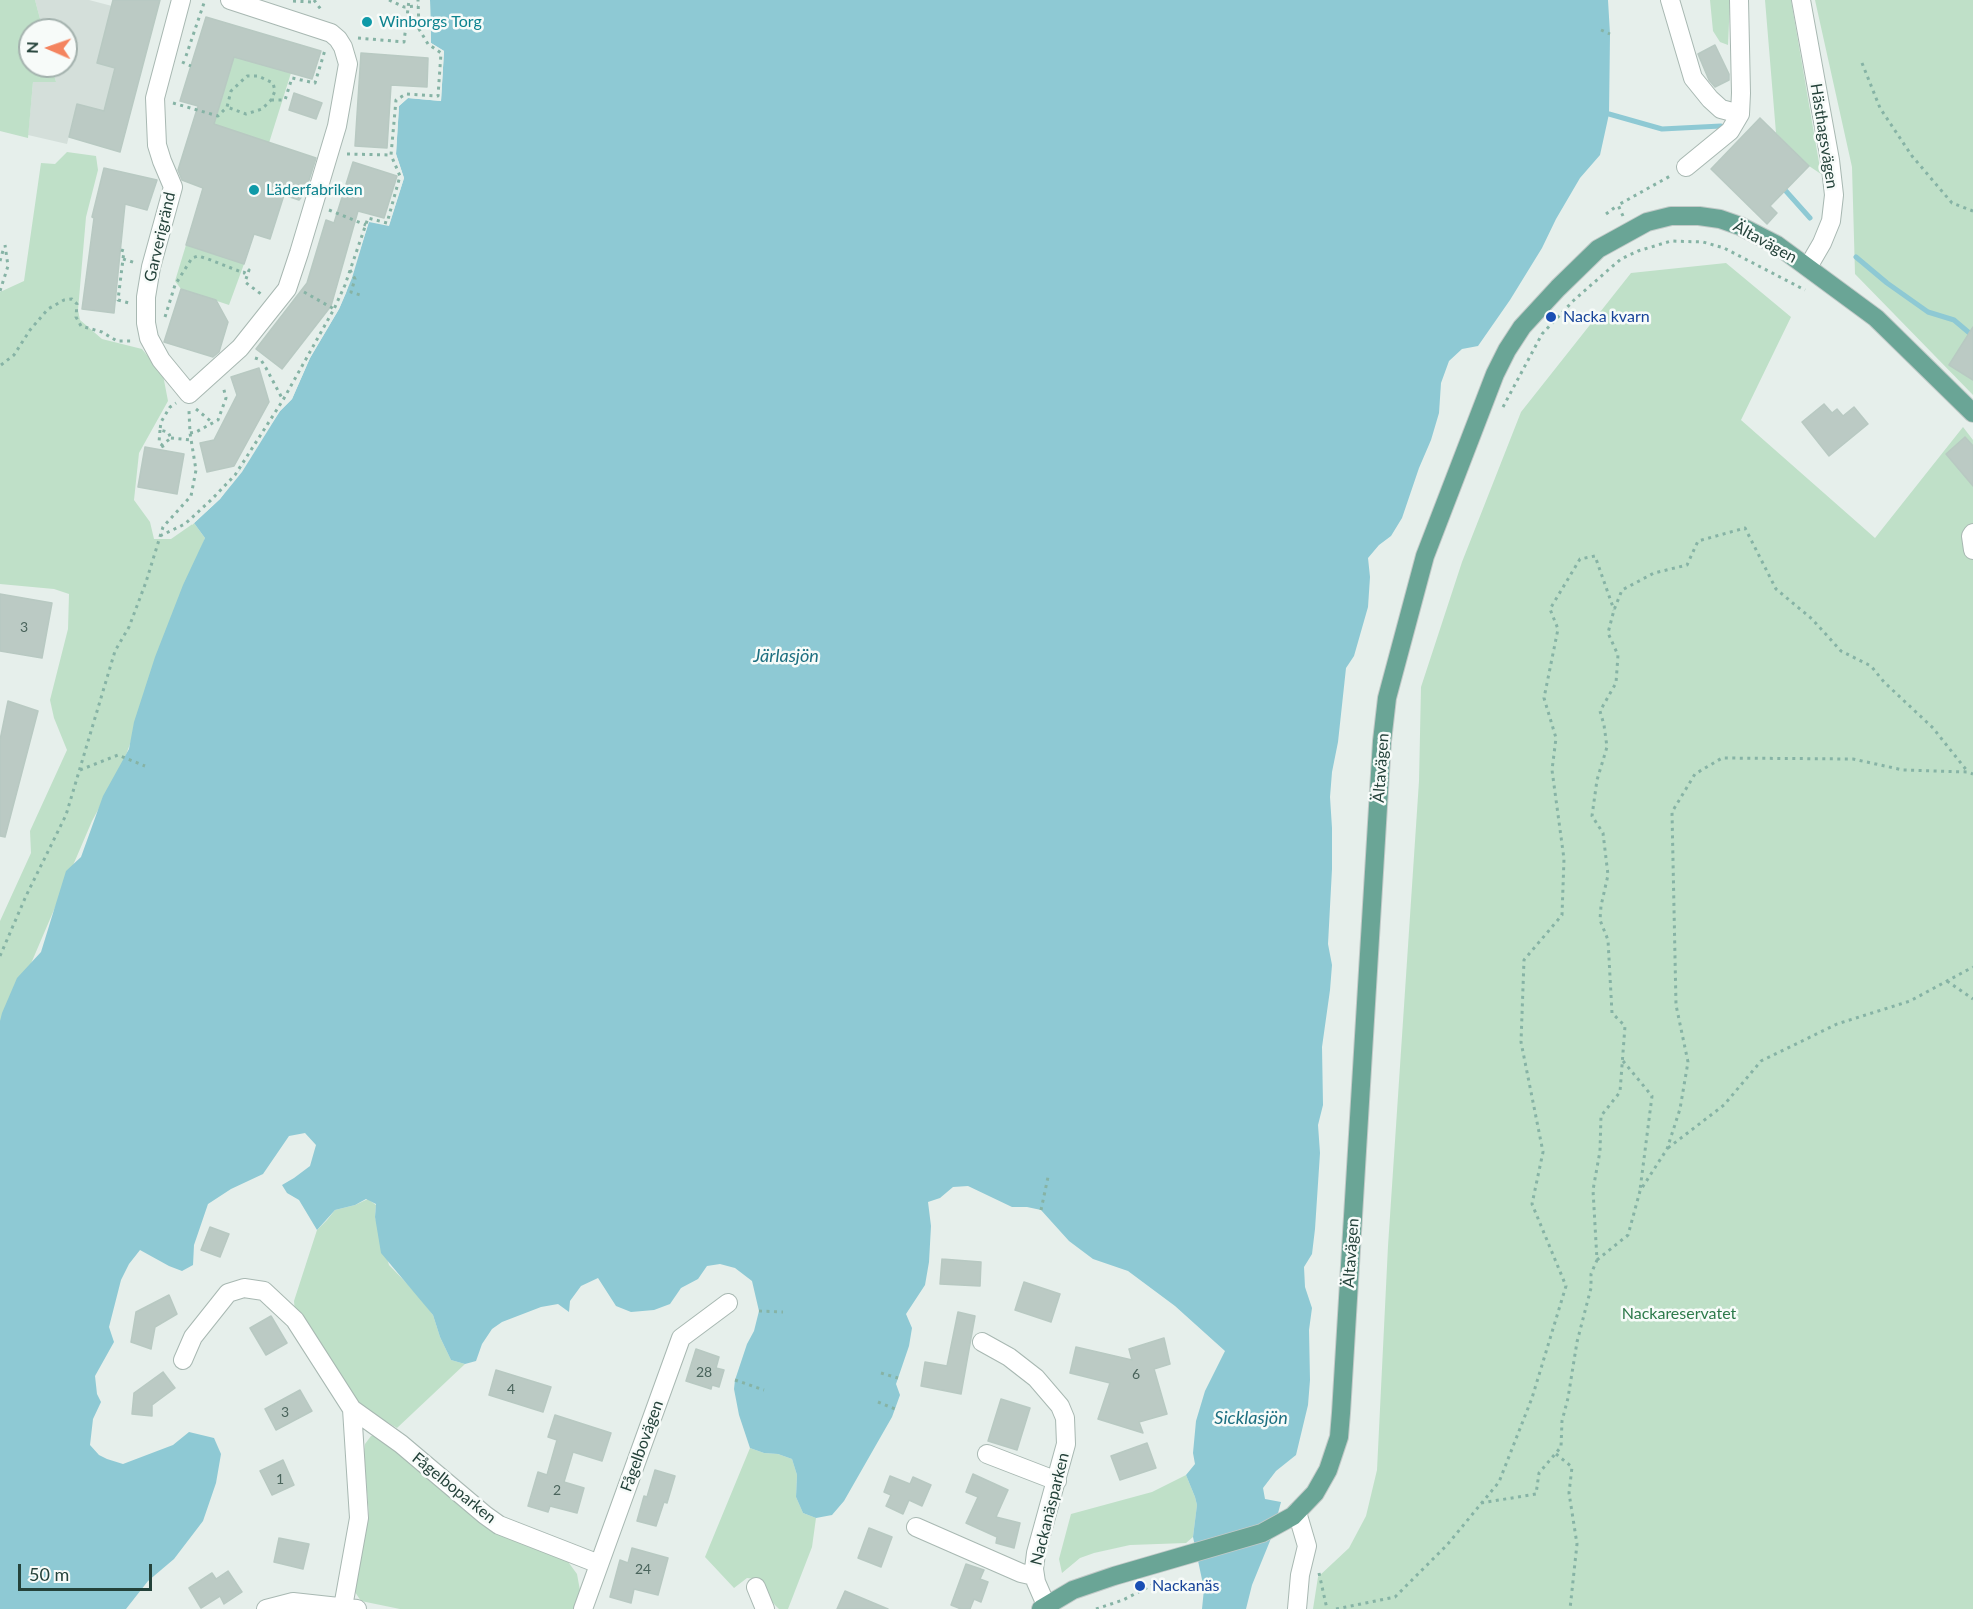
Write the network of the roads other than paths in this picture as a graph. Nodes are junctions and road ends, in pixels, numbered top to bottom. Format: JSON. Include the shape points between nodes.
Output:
{"nodes":[{"id":1,"x":181,"y":0,"type":"edge"},
{"id":2,"x":230,"y":0,"type":"edge"},
{"id":3,"x":1670,"y":0,"type":"edge"},
{"id":4,"x":1739,"y":0,"type":"edge"},
{"id":5,"x":1801,"y":0,"type":"edge"},
{"id":6,"x":1740,"y":114,"type":"junction"},
{"id":7,"x":1686,"y":166,"type":"road end"},
{"id":8,"x":1808,"y":267,"type":"junction"},
{"id":9,"x":1973,"y":414,"type":"edge"},
{"id":10,"x":1973,"y":532,"type":"edge"},
{"id":11,"x":1973,"y":550,"type":"edge"},
{"id":12,"x":728,"y":1303,"type":"dead end"},
{"id":13,"x":982,"y":1342,"type":"dead end"},
{"id":14,"x":183,"y":1360,"type":"dead end"},
{"id":15,"x":352,"y":1409,"type":"junction"},
{"id":16,"x":987,"y":1454,"type":"dead end"},
{"id":17,"x":1057,"y":1481,"type":"junction"},
{"id":18,"x":1295,"y":1514,"type":"junction"},
{"id":19,"x":916,"y":1527,"type":"dead end"},
{"id":20,"x":599,"y":1564,"type":"junction"},
{"id":21,"x":1034,"y":1576,"type":"junction"},
{"id":22,"x":756,"y":1587,"type":"dead end"},
{"id":23,"x":1043,"y":1607,"type":"edge"},
{"id":24,"x":350,"y":1608,"type":"edge"},
{"id":25,"x":266,"y":1609,"type":"edge"},
{"id":26,"x":584,"y":1609,"type":"edge"},
{"id":27,"x":765,"y":1609,"type":"edge"},
{"id":28,"x":1297,"y":1609,"type":"edge"}],
"edges":[{"from":1,"to":2,"type":"street","name":"Garverigränd","via":[[155,98],[157,145],[173,187],[152,267],[146,323],[161,360],[189,399],[240,348],[287,289],[339,117],[348,64],[342,45],[331,33]]},
{"from":3,"to":6,"type":"street","via":[[1693,78],[1721,109]]},
{"from":4,"to":6,"type":"street"},
{"from":5,"to":8,"type":"street","name":"Hästhagsvägen","via":[[1834,195],[1831,221]]},
{"from":6,"to":7,"type":"street","via":[[1730,130]]},
{"from":8,"to":9,"type":"main road","name":"Ältavägen","via":[[1876,318]]},
{"from":8,"to":18,"type":"main road","name":"Ältavägen","via":[[1777,245],[1720,219],[1671,216],[1647,222],[1598,249],[1558,288],[1522,327],[1495,374],[1425,556],[1388,698],[1382,741],[1341,1413],[1328,1470],[1315,1493]]},
{"from":10,"to":11,"type":"street"},
{"from":12,"to":20,"type":"street","name":"Fågelbovägen","via":[[681,1338]]},
{"from":13,"to":17,"type":"street","name":"Nackanäsparken","via":[[1036,1378],[1060,1406],[1065,1418],[1066,1444]]},
{"from":14,"to":15,"type":"street","name":"Fågelboparken","via":[[193,1337],[228,1293],[244,1288],[264,1291],[296,1320]]},
{"from":15,"to":20,"type":"street","name":"Fågelboparken","via":[[499,1525]]},
{"from":15,"to":24,"type":"street","name":"Fågelboparken","via":[[359,1518]]},
{"from":16,"to":17,"type":"street"},
{"from":17,"to":21,"type":"street","name":"Nackanäsparken","via":[[1036,1553]]},
{"from":18,"to":23,"type":"main road","name":"Ältavägen","via":[[1262,1533],[1073,1590]]},
{"from":18,"to":28,"type":"street","via":[[1307,1546]]},
{"from":19,"to":21,"type":"street"},
{"from":20,"to":26,"type":"street","name":"Fågelbovägen"},
{"from":21,"to":23,"type":"street","name":"Nackanäsparken"},
{"from":22,"to":27,"type":"street"},
{"from":24,"to":25,"type":"street","via":[[293,1602]]}]}
